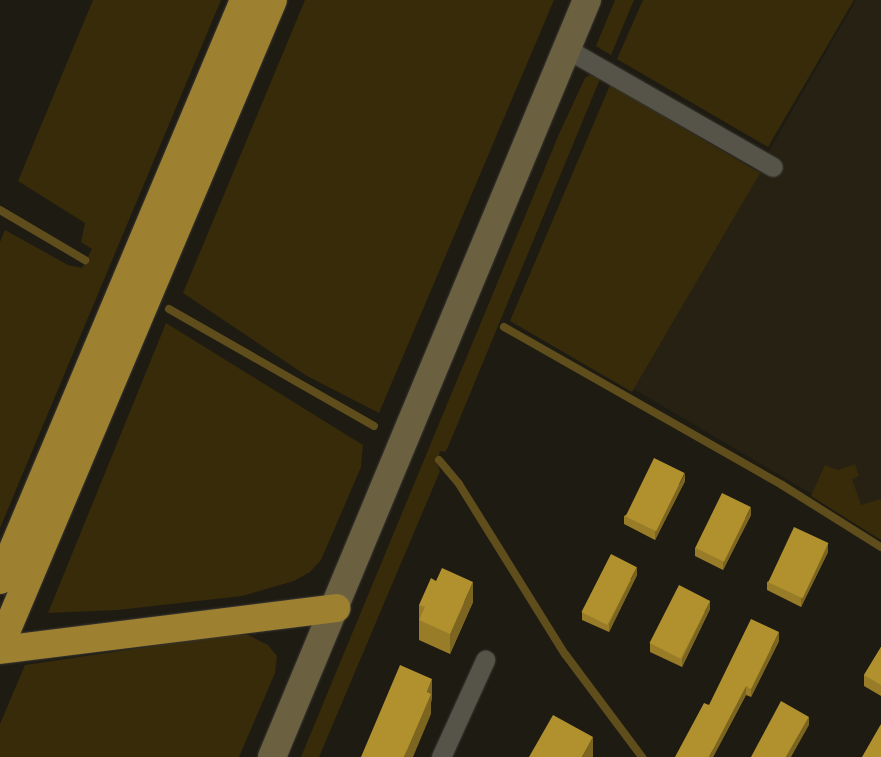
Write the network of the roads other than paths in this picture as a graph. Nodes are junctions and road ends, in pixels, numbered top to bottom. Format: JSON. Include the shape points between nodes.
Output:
{"nodes":[{"id":1,"x":244,"y":0,"type":"edge"},
{"id":2,"x":273,"y":0,"type":"edge"},
{"id":3,"x":586,"y":0,"type":"edge"},
{"id":4,"x":567,"y":49,"type":"junction"},
{"id":5,"x":773,"y":167,"type":"dead end"},
{"id":6,"x":0,"y":580,"type":"edge"},
{"id":7,"x":336,"y":608,"type":"junction"},
{"id":8,"x":0,"y":648,"type":"edge"},
{"id":9,"x":485,"y":660,"type":"dead end"},
{"id":10,"x":272,"y":757,"type":"edge"},
{"id":11,"x":440,"y":757,"type":"edge"}],
"edges":[{"from":1,"to":6,"type":"highway"},
{"from":2,"to":8,"type":"highway"},
{"from":3,"to":4,"type":"main road"},
{"from":4,"to":5,"type":"street"},
{"from":4,"to":7,"type":"main road"},
{"from":7,"to":8,"type":"highway"},
{"from":7,"to":10,"type":"main road"},
{"from":9,"to":11,"type":"street"}]}
